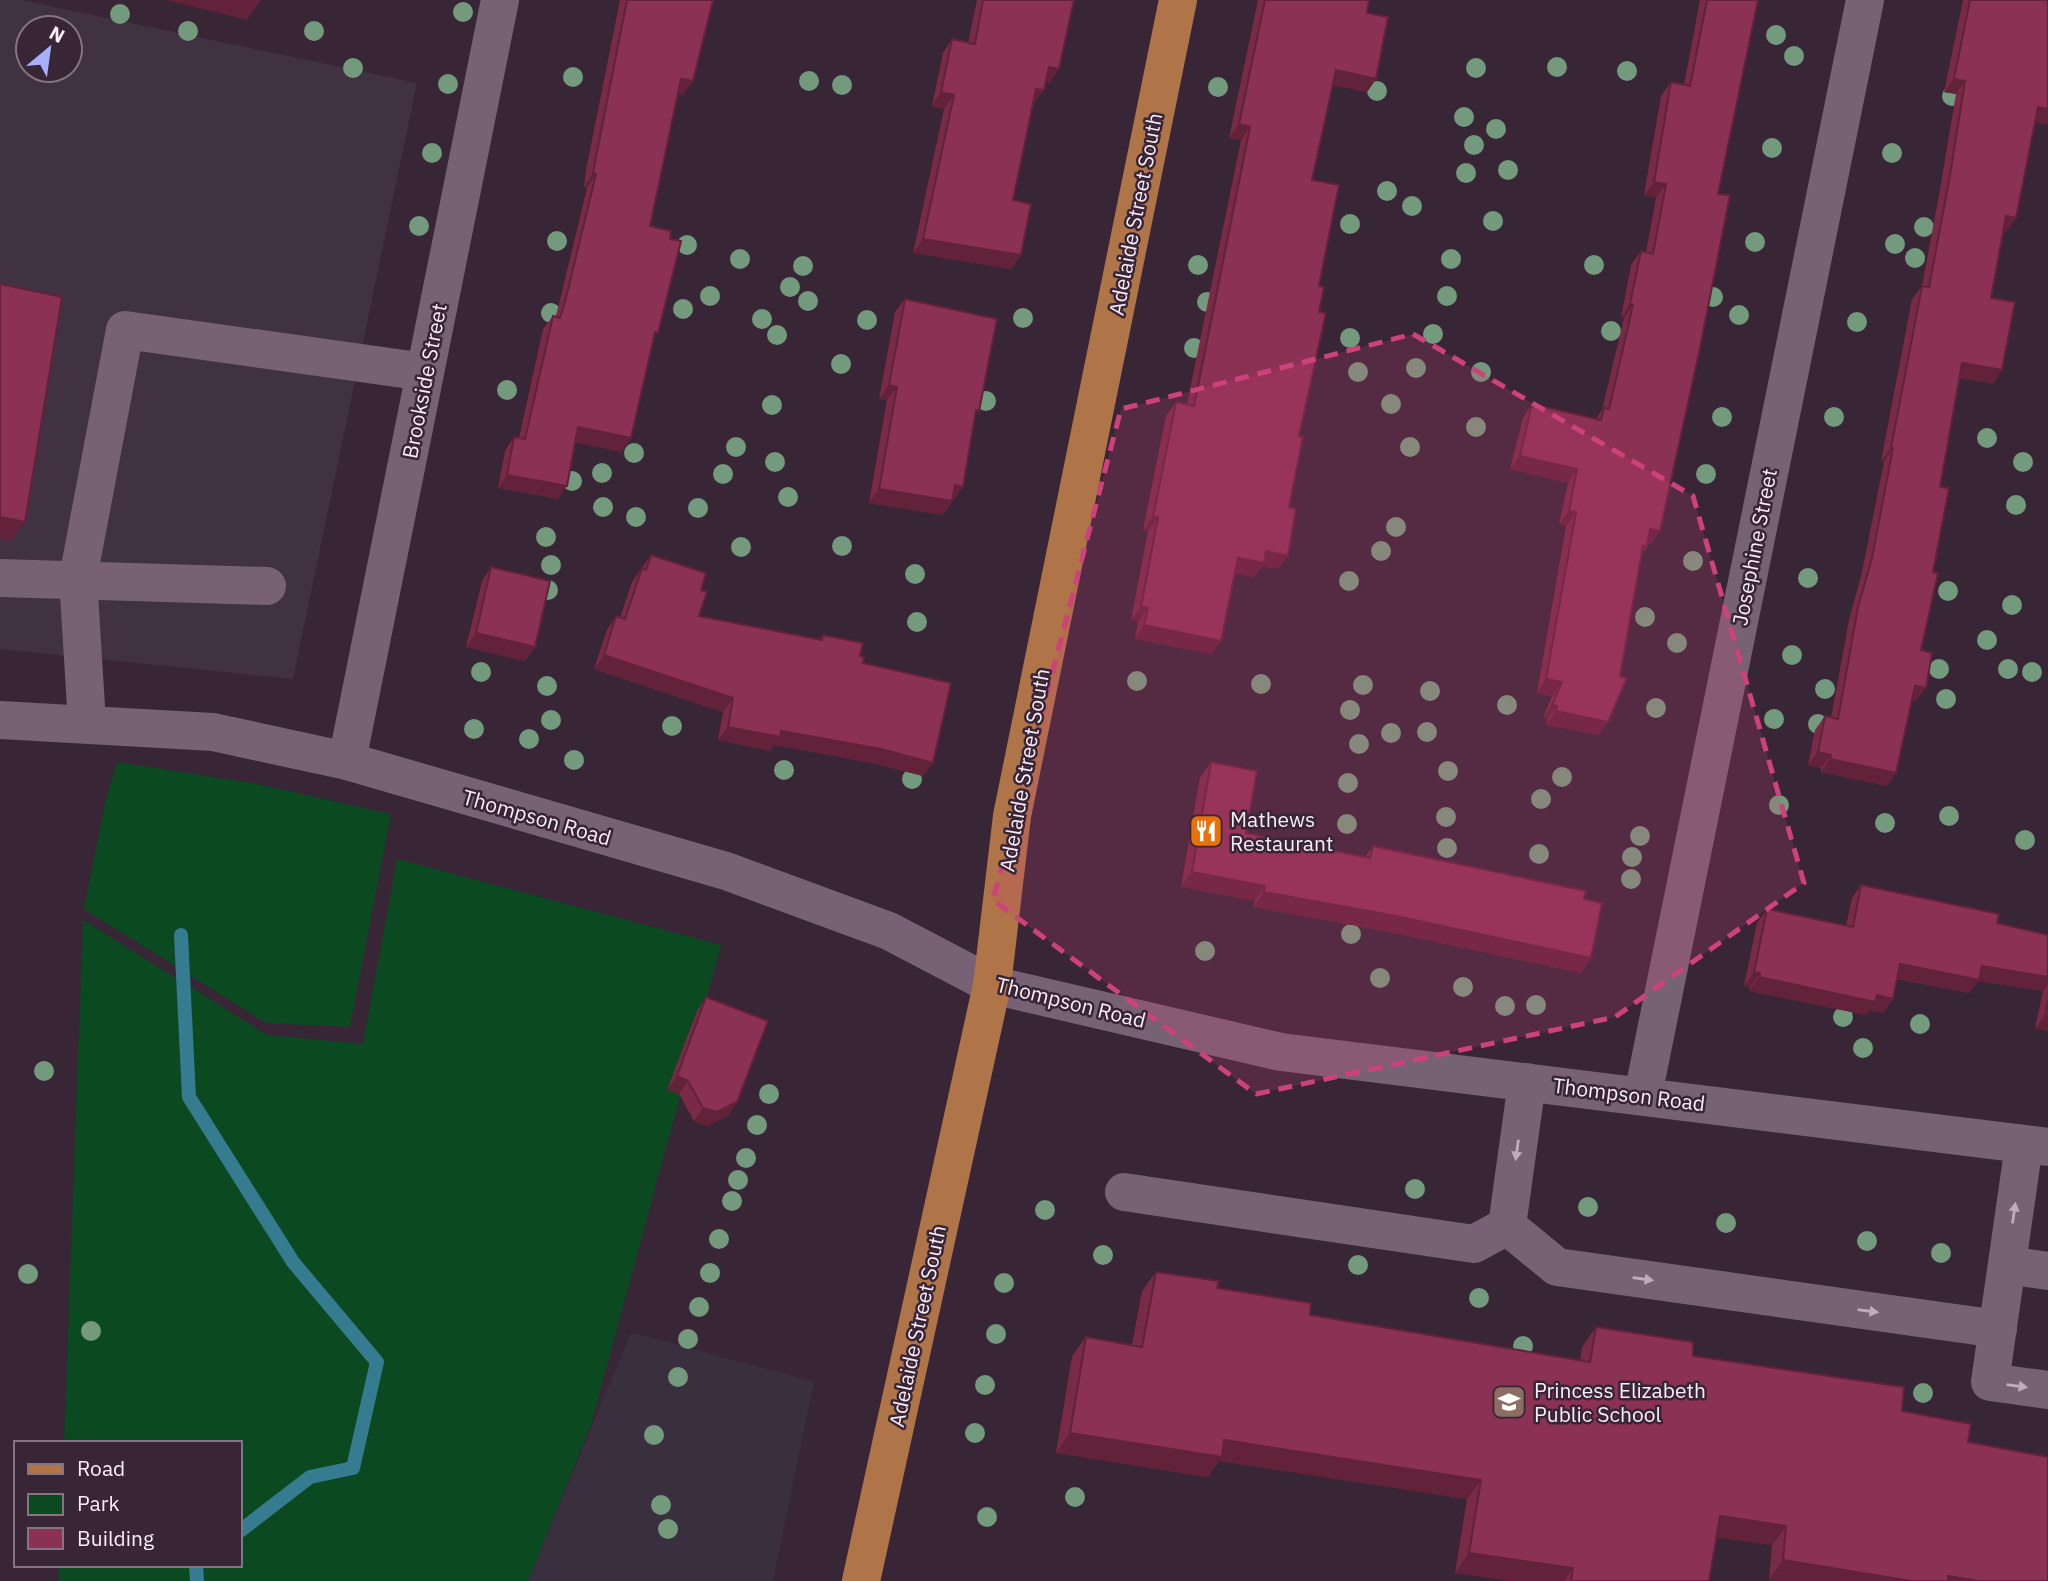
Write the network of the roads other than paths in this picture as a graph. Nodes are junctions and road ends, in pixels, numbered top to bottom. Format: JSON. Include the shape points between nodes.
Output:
{"nodes":[{"id":1,"x":500,"y":0,"type":"edge"},
{"id":2,"x":1178,"y":0,"type":"edge"},
{"id":3,"x":1865,"y":0,"type":"edge"},
{"id":4,"x":425,"y":372,"type":"junction"},
{"id":5,"x":0,"y":578,"type":"edge"},
{"id":6,"x":78,"y":578,"type":"junction"},
{"id":7,"x":267,"y":586,"type":"dead end"},
{"id":8,"x":0,"y":720,"type":"edge"},
{"id":9,"x":87,"y":723,"type":"junction"},
{"id":10,"x":347,"y":761,"type":"junction"},
{"id":11,"x":992,"y":985,"type":"junction"},
{"id":12,"x":1527,"y":1083,"type":"junction"},
{"id":13,"x":1643,"y":1095,"type":"junction"},
{"id":14,"x":2036,"y":1146,"type":"edge"},
{"id":15,"x":1124,"y":1192,"type":"dead end"},
{"id":16,"x":1507,"y":1226,"type":"junction"},
{"id":17,"x":2007,"y":1265,"type":"junction"},
{"id":18,"x":2048,"y":1270,"type":"edge"},
{"id":19,"x":1998,"y":1329,"type":"junction"},
{"id":20,"x":2048,"y":1390,"type":"edge"},
{"id":21,"x":861,"y":1581,"type":"edge"}],
"edges":[{"from":1,"to":4,"type":"street","name":"Brookside Street"},
{"from":2,"to":11,"type":"main road","name":"Adelaide Street South","via":[[1012,816]]},
{"from":3,"to":13,"type":"street","name":"Josephine Street"},
{"from":4,"to":6,"type":"street","via":[[125,330]]},
{"from":4,"to":10,"type":"street","name":"Brookside Street"},
{"from":5,"to":6,"type":"street"},
{"from":6,"to":7,"type":"street"},
{"from":6,"to":9,"type":"street"},
{"from":8,"to":9,"type":"street","name":"Thompson Road"},
{"from":9,"to":10,"type":"street","name":"Thompson Road","via":[[213,732]]},
{"from":10,"to":11,"type":"street","name":"Thompson Road","via":[[726,871],[889,931]]},
{"from":11,"to":12,"type":"street","name":"Thompson Road","via":[[1281,1052]]},
{"from":11,"to":21,"type":"main road","name":"Adelaide Street South"},
{"from":12,"to":13,"type":"street","name":"Thompson Road"},
{"from":12,"to":16,"type":"street","one_way":true},
{"from":13,"to":14,"type":"street","name":"Thompson Road"},
{"from":17,"to":14,"type":"street","one_way":true},
{"from":15,"to":16,"type":"street","via":[[1474,1244]]},
{"from":16,"to":19,"type":"street","one_way":true,"via":[[1557,1267]]},
{"from":17,"to":18,"type":"street"},
{"from":17,"to":19,"type":"street"},
{"from":19,"to":20,"type":"street","one_way":true,"via":[[1990,1382]]}]}
